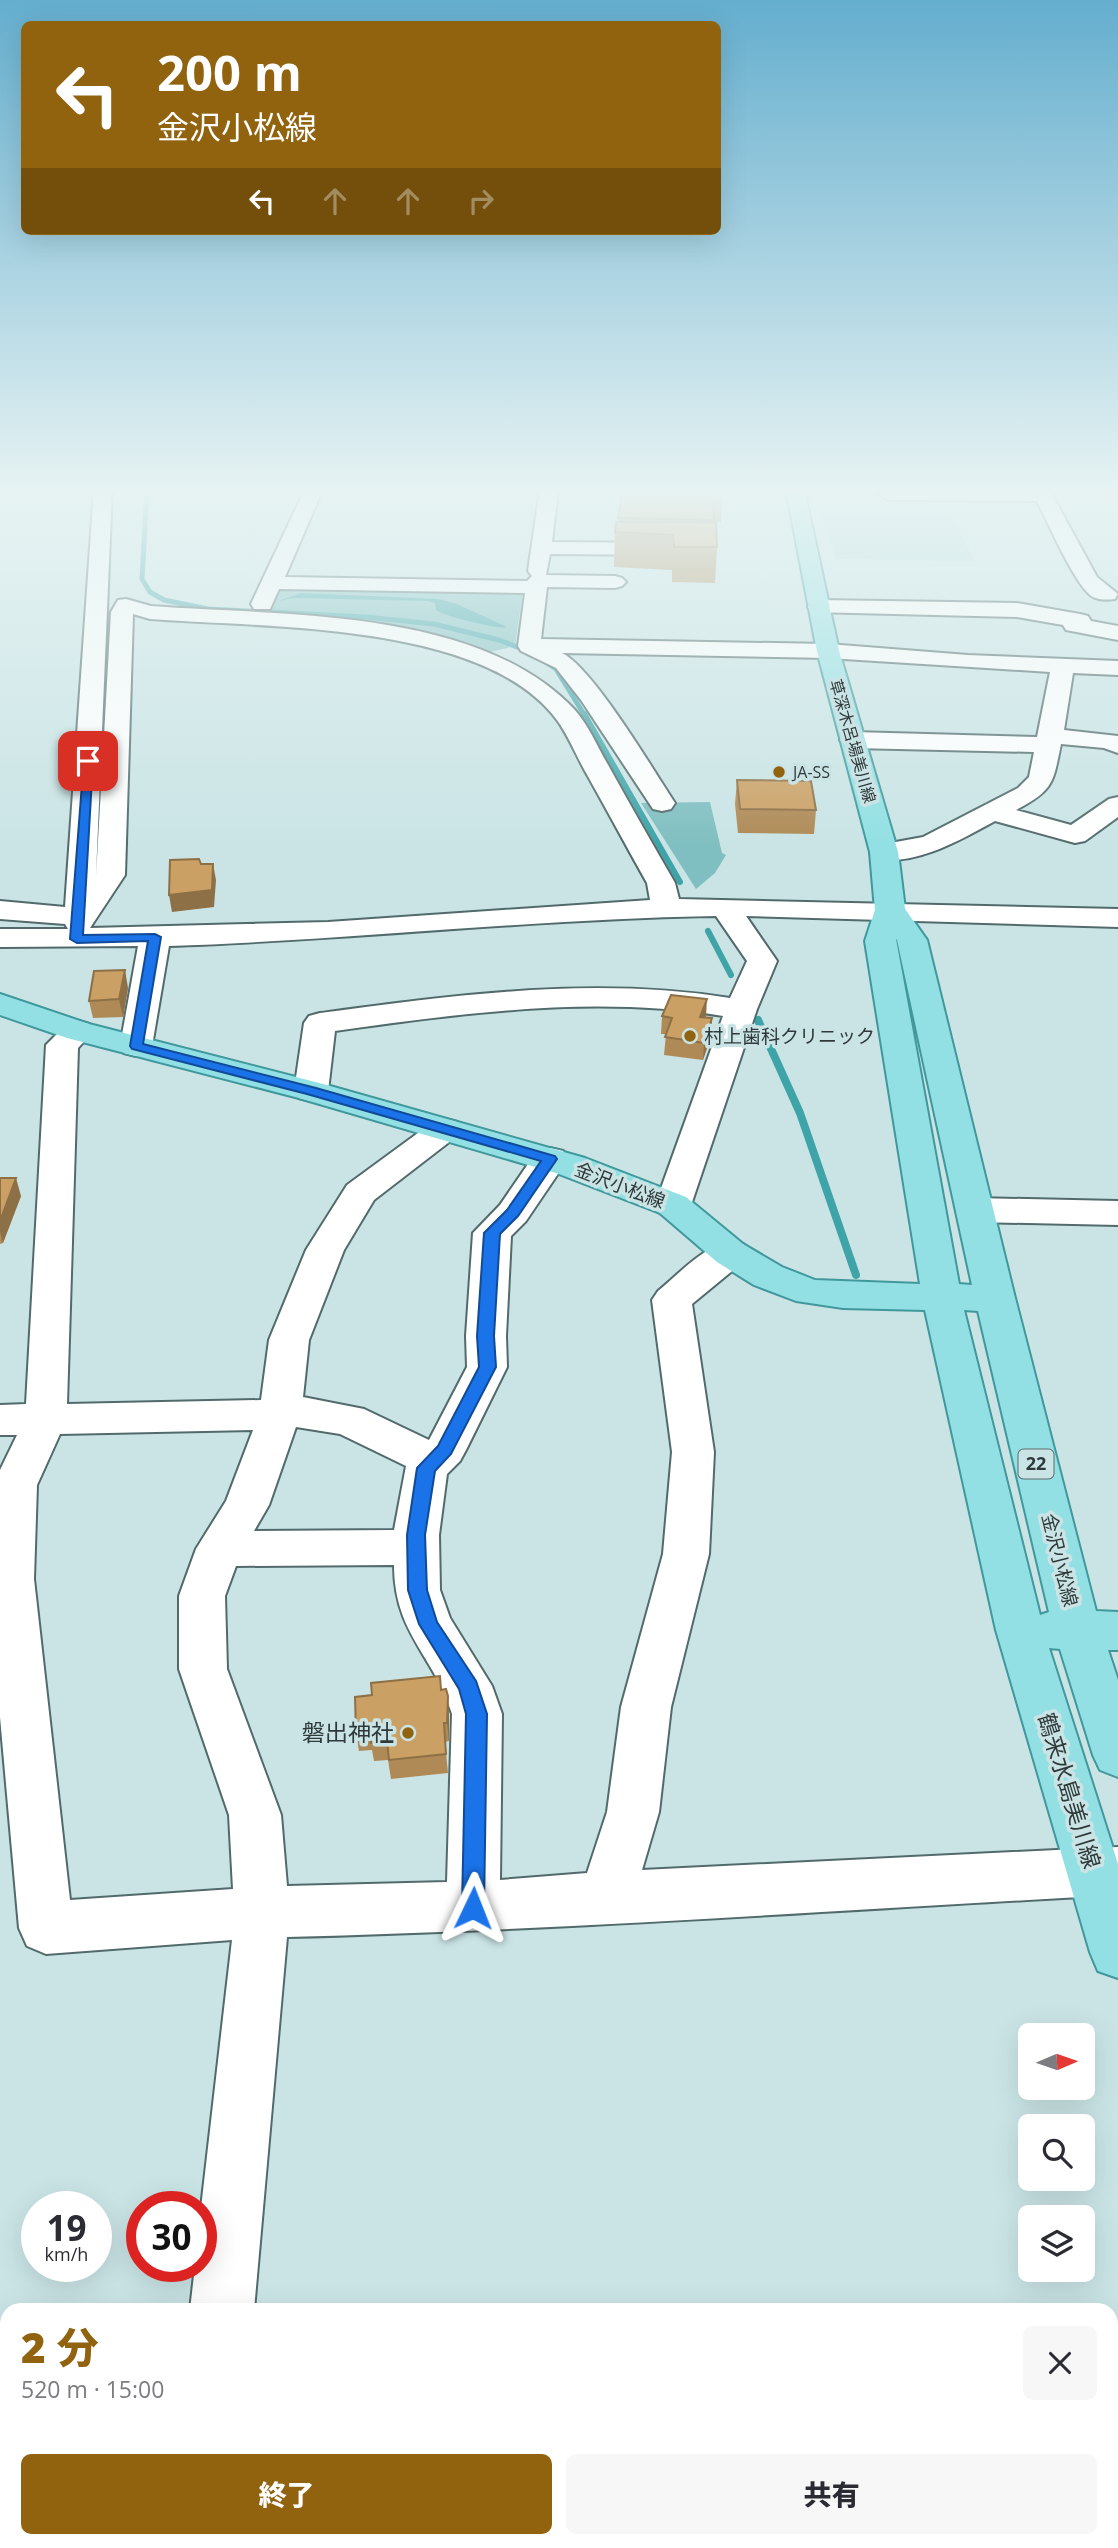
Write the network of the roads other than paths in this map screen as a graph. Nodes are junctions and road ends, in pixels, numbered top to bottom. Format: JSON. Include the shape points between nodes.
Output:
{"nodes":[{"id":1,"x":819,"y":607,"type":"edge"},
{"id":2,"x":97,"y":608,"type":"edge"},
{"id":3,"x":127,"y":608,"type":"edge"},
{"id":4,"x":142,"y":608,"type":"edge"},
{"id":5,"x":534,"y":608,"type":"edge"},
{"id":6,"x":891,"y":608,"type":"edge"},
{"id":7,"x":898,"y":608,"type":"junction"},
{"id":8,"x":1095,"y":608,"type":"edge"},
{"id":9,"x":1077,"y":623,"type":"junction"},
{"id":10,"x":1118,"y":633,"type":"edge"},
{"id":11,"x":529,"y":646,"type":"junction"},
{"id":12,"x":828,"y":651,"type":"junction"},
{"id":13,"x":892,"y":656,"type":"junction"},
{"id":14,"x":485,"y":657,"type":"junction"},
{"id":15,"x":1056,"y":665,"type":"junction"},
{"id":16,"x":1118,"y":668,"type":"edge"},
{"id":17,"x":853,"y":740,"type":"junction"},
{"id":18,"x":1050,"y":741,"type":"junction"},
{"id":19,"x":1118,"y":746,"type":"edge"},
{"id":20,"x":662,"y":803,"type":"dead end"},
{"id":21,"x":1118,"y":805,"type":"edge"},
{"id":22,"x":993,"y":812,"type":"junction"},
{"id":23,"x":884,"y":852,"type":"junction"},
{"id":24,"x":724,"y":907,"type":"junction"},
{"id":25,"x":667,"y":908,"type":"junction"},
{"id":26,"x":0,"y":910,"type":"edge"},
{"id":27,"x":890,"y":910,"type":"junction"},
{"id":28,"x":1118,"y":918,"type":"edge"},
{"id":29,"x":78,"y":926,"type":"junction"},
{"id":30,"x":155,"y":937,"type":"junction"},
{"id":31,"x":0,"y":938,"type":"edge"},
{"id":32,"x":0,"y":1004,"type":"edge"},
{"id":33,"x":741,"y":1009,"type":"junction"},
{"id":34,"x":78,"y":1031,"type":"junction"},
{"id":35,"x":136,"y":1046,"type":"junction"},
{"id":36,"x":312,"y":1091,"type":"junction"},
{"id":37,"x":444,"y":1129,"type":"junction"},
{"id":38,"x":550,"y":1159,"type":"junction"},
{"id":39,"x":673,"y":1206,"type":"junction"},
{"id":40,"x":975,"y":1210,"type":"junction"},
{"id":41,"x":1118,"y":1213,"type":"edge"},
{"id":42,"x":730,"y":1253,"type":"junction"},
{"id":43,"x":995,"y":1298,"type":"junction"},
{"id":44,"x":942,"y":1299,"type":"junction"},
{"id":45,"x":280,"y":1413,"type":"junction"},
{"id":46,"x":23,"y":1419,"type":"edge"},
{"id":47,"x":434,"y":1461,"type":"junction"},
{"id":48,"x":416,"y":1547,"type":"junction"},
{"id":49,"x":219,"y":1549,"type":"junction"},
{"id":50,"x":1020,"y":1630,"type":"junction"},
{"id":51,"x":1098,"y":1630,"type":"edge"},
{"id":52,"x":1118,"y":1755,"type":"edge"},
{"id":53,"x":1106,"y":1871,"type":"edge"},
{"id":54,"x":607,"y":1897,"type":"junction"},
{"id":55,"x":473,"y":1908,"type":"junction"},
{"id":56,"x":262,"y":1912,"type":"junction"},
{"id":57,"x":1118,"y":1952,"type":"edge"},
{"id":58,"x":223,"y":2303,"type":"edge"}],
"edges":[{"from":1,"to":12,"type":"main road","name":"草深木呂場美川線"},
{"from":2,"to":29,"type":"street"},
{"from":3,"to":29,"type":"street","via":[[122,612],[111,875]]},
{"from":4,"to":14,"type":"street","via":[[359,627],[437,641]]},
{"from":5,"to":11,"type":"street"},
{"from":6,"to":7,"type":"street"},
{"from":7,"to":9,"type":"street","via":[[1017,610]]},
{"from":7,"to":13,"type":"street","via":[[903,632]]},
{"from":8,"to":9,"type":"street"},
{"from":9,"to":10,"type":"street"},
{"from":9,"to":15,"type":"street","via":[[1055,643]]},
{"from":11,"to":12,"type":"street"},
{"from":11,"to":14,"type":"street"},
{"from":11,"to":20,"type":"street","via":[[564,663],[591,695]]},
{"from":12,"to":13,"type":"street"},
{"from":12,"to":17,"type":"main road","name":"草深木呂場美川線"},
{"from":13,"to":15,"type":"street"},
{"from":14,"to":25,"type":"street","via":[[538,687],[567,716],[661,883]]},
{"from":15,"to":16,"type":"street"},
{"from":15,"to":18,"type":"street"},
{"from":17,"to":18,"type":"street"},
{"from":17,"to":23,"type":"main road","name":"草深木呂場美川線"},
{"from":18,"to":19,"type":"street","via":[[1109,741]]},
{"from":18,"to":22,"type":"street","via":[[1042,779],[1027,794]]},
{"from":21,"to":22,"type":"street","via":[[1075,835]]},
{"from":22,"to":23,"type":"street","via":[[931,844]]},
{"from":23,"to":27,"type":"main road","name":"草深木呂場美川線"},
{"from":24,"to":25,"type":"street"},
{"from":24,"to":27,"type":"street"},
{"from":24,"to":33,"type":"street","via":[[762,961]]},
{"from":25,"to":30,"type":"street","via":[[328,932]]},
{"from":26,"to":29,"type":"street","via":[[58,913]]},
{"from":27,"to":28,"type":"street"},
{"from":27,"to":40,"type":"main road","via":[[912,940]]},
{"from":27,"to":44,"type":"main road","name":"草深木呂場美川線","via":[[880,941]]},
{"from":29,"to":30,"type":"street"},
{"from":29,"to":31,"type":"street"},
{"from":30,"to":35,"type":"street"},
{"from":32,"to":34,"type":"main road","name":"金沢小松線"},
{"from":33,"to":36,"type":"street","via":[[663,998],[566,996],[320,1023]]},
{"from":33,"to":39,"type":"street"},
{"from":34,"to":35,"type":"main road","name":"金沢小松線"},
{"from":34,"to":46,"type":"street","via":[[62,1045]]},
{"from":35,"to":36,"type":"main road","name":"金沢小松線"},
{"from":36,"to":37,"type":"main road","name":"金沢小松線"},
{"from":37,"to":38,"type":"main road","name":"金沢小松線"},
{"from":37,"to":45,"type":"street","via":[[360,1194],[325,1250],[289,1340]]},
{"from":38,"to":39,"type":"main road","name":"金沢小松線"},
{"from":38,"to":47,"type":"street","via":[[513,1213],[492,1233],[487,1367],[445,1450]]},
{"from":39,"to":42,"type":"main road","name":"金沢小松線"},
{"from":40,"to":41,"type":"street"},
{"from":40,"to":43,"type":"main road"},
{"from":42,"to":44,"type":"main road","name":"金沢小松線","via":[[768,1276],[810,1292]]},
{"from":42,"to":54,"type":"street","via":[[672,1300],[693,1452],[686,1554],[646,1707],[633,1812]]},
{"from":43,"to":44,"type":"main road","name":"金沢小松線"},
{"from":43,"to":51,"type":"main road","name":"金沢小松線","number":"22"},
{"from":44,"to":50,"type":"main road"},
{"from":45,"to":46,"type":"street"},
{"from":45,"to":47,"type":"street","via":[[349,1420]]},
{"from":45,"to":49,"type":"street","via":[[247,1505]]},
{"from":46,"to":56,"type":"street","via":[[11,1579],[46,1928]]},
{"from":47,"to":48,"type":"street","via":[[426,1468]]},
{"from":48,"to":49,"type":"street"},
{"from":48,"to":55,"type":"street","via":[[417,1590],[428,1624],[468,1686],[477,1714]]},
{"from":49,"to":56,"type":"street","via":[[202,1596],[203,1669],[255,1815]]},
{"from":50,"to":51,"type":"main road","name":"金沢小松線"},
{"from":50,"to":53,"type":"main road","name":"鶴来水島美川線"},
{"from":51,"to":52,"type":"main road"},
{"from":53,"to":54,"type":"street"},
{"from":53,"to":57,"type":"main road","name":"鶴来水島美川線"},
{"from":54,"to":55,"type":"street"},
{"from":55,"to":56,"type":"street"},
{"from":56,"to":58,"type":"street"}]}
